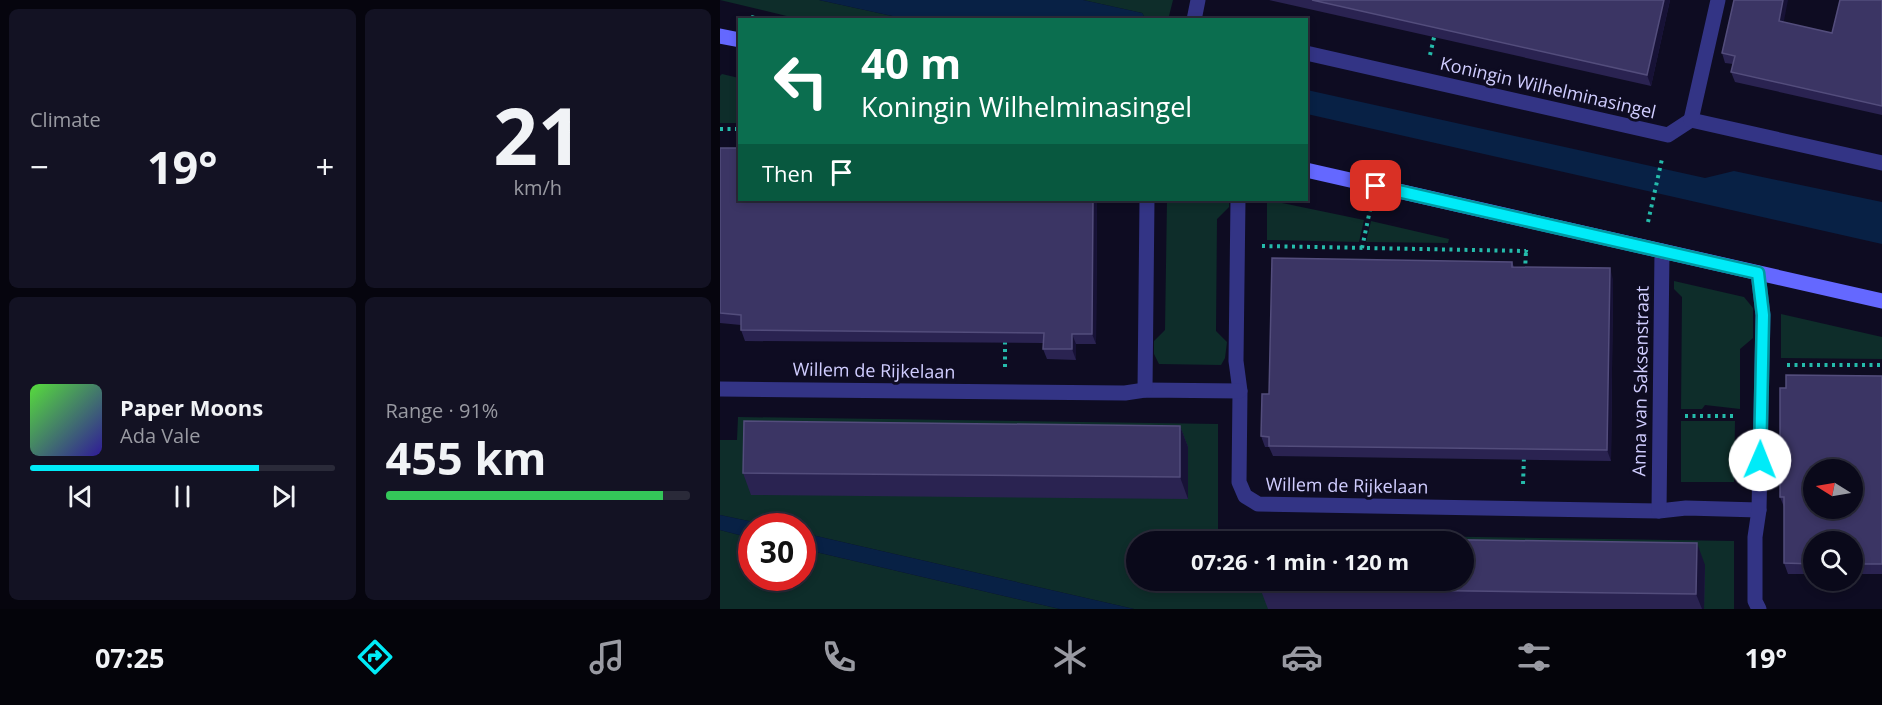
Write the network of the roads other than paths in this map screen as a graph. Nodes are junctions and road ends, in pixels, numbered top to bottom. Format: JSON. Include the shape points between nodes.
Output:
{"nodes":[{"id":1,"x":1198,"y":0,"type":"edge"},
{"id":2,"x":1718,"y":0,"type":"edge"},
{"id":3,"x":1194,"y":18,"type":"edge"},
{"id":4,"x":720,"y":36,"type":"edge"},
{"id":5,"x":738,"y":40,"type":"edge"},
{"id":6,"x":1308,"y":53,"type":"edge"},
{"id":7,"x":1691,"y":120,"type":"junction"},
{"id":8,"x":1882,"y":163,"type":"edge"},
{"id":9,"x":1308,"y":170,"type":"edge"},
{"id":10,"x":1147,"y":201,"type":"edge"},
{"id":11,"x":1238,"y":201,"type":"edge"},
{"id":12,"x":1662,"y":250,"type":"junction"},
{"id":13,"x":1758,"y":273,"type":"junction"},
{"id":14,"x":1882,"y":301,"type":"edge"},
{"id":15,"x":720,"y":389,"type":"edge"},
{"id":16,"x":1145,"y":390,"type":"junction"},
{"id":17,"x":1240,"y":391,"type":"junction"},
{"id":18,"x":1759,"y":510,"type":"junction"},
{"id":19,"x":1659,"y":512,"type":"junction"},
{"id":20,"x":1759,"y":609,"type":"edge"}],
"edges":[{"from":1,"to":3,"type":"street"},
{"from":2,"to":7,"type":"street"},
{"from":4,"to":5,"type":"street"},
{"from":6,"to":7,"type":"street","name":"Koningin Wilhelminasingel","via":[[1668,135]]},
{"from":7,"to":8,"type":"street"},
{"from":9,"to":12,"type":"street"},
{"from":10,"to":16,"type":"street"},
{"from":11,"to":17,"type":"street","via":[[1236,361]]},
{"from":12,"to":13,"type":"street"},
{"from":12,"to":19,"type":"street","name":"Anna van Saksenstraat"},
{"from":13,"to":14,"type":"street"},
{"from":13,"to":18,"type":"street","via":[[1763,315]]},
{"from":15,"to":16,"type":"street","name":"Willem de Rijkelaan","via":[[1125,393]]},
{"from":16,"to":17,"type":"street","name":"Willem de Rijkelaan"},
{"from":17,"to":19,"type":"street","name":"Willem de Rijkelaan","via":[[1239,482],[1245,496],[1258,504]]},
{"from":18,"to":19,"type":"street","name":"Willem de Rijkelaan","via":[[1686,508]]},
{"from":18,"to":20,"type":"street","via":[[1755,601]]}]}
